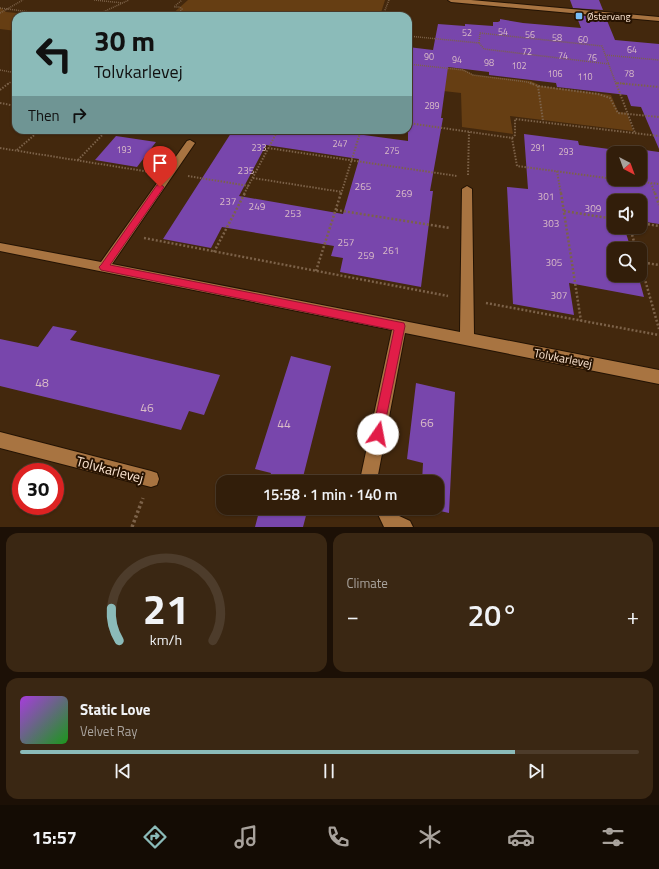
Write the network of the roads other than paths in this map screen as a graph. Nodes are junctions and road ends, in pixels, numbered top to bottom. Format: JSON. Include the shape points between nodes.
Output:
{"nodes":[{"id":1,"x":451,"y":0,"type":"edge"},
{"id":2,"x":514,"y":3,"type":"edge"},
{"id":3,"x":659,"y":19,"type":"edge"},
{"id":4,"x":190,"y":143,"type":"dead end"},
{"id":5,"x":467,"y":183,"type":"road end"},
{"id":6,"x":0,"y":246,"type":"edge"},
{"id":7,"x":104,"y":267,"type":"junction"},
{"id":8,"x":400,"y":326,"type":"junction"},
{"id":9,"x":468,"y":339,"type":"junction"},
{"id":10,"x":659,"y":377,"type":"edge"},
{"id":11,"x":0,"y":440,"type":"edge"},
{"id":12,"x":369,"y":475,"type":"edge"},
{"id":13,"x":151,"y":479,"type":"road end"},
{"id":14,"x":388,"y":515,"type":"edge"},
{"id":15,"x":404,"y":527,"type":"edge"}],
"edges":[{"from":1,"to":2,"type":"street"},
{"from":2,"to":3,"type":"street"},
{"from":4,"to":7,"type":"street"},
{"from":5,"to":9,"type":"street"},
{"from":6,"to":7,"type":"street","name":"Tolvkarlevej"},
{"from":7,"to":8,"type":"street","name":"Tolvkarlevej"},
{"from":8,"to":9,"type":"street","name":"Tolvkarlevej"},
{"from":8,"to":12,"type":"street"},
{"from":9,"to":10,"type":"street","name":"Tolvkarlevej"},
{"from":11,"to":13,"type":"street","name":"Tolvkarlevej"},
{"from":14,"to":15,"type":"street","via":[[391,522]]}]}
